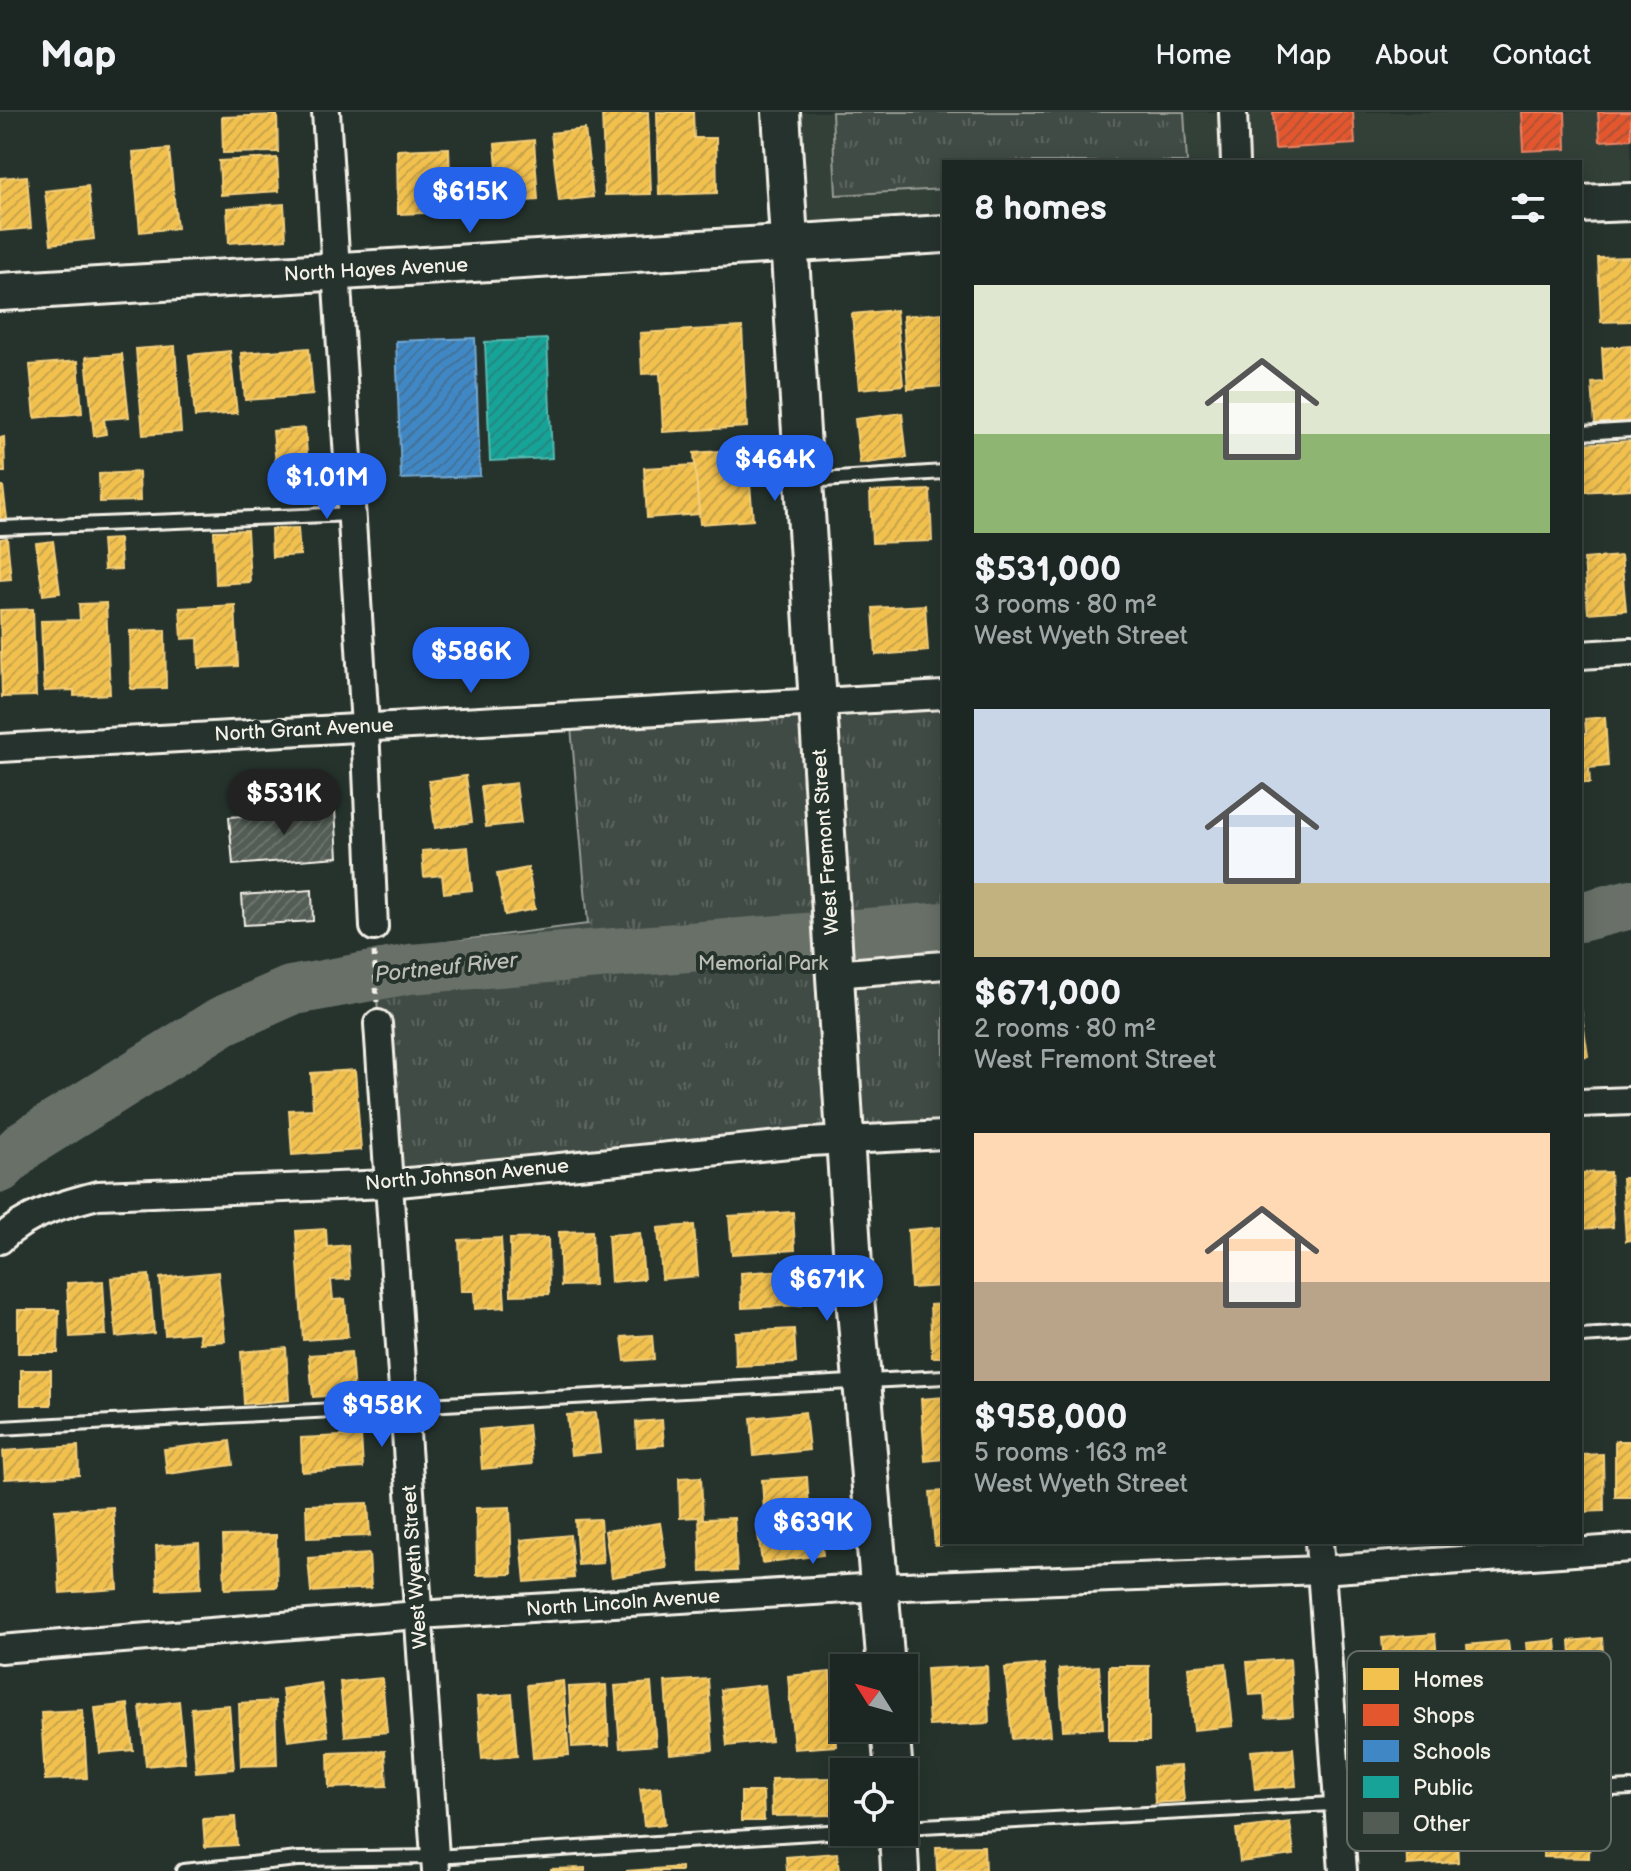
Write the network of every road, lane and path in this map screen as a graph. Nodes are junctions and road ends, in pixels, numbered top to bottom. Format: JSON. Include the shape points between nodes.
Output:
{"nodes":[{"id":1,"x":326,"y":112,"type":"edge"},
{"id":2,"x":781,"y":112,"type":"edge"},
{"id":3,"x":1233,"y":112,"type":"edge"},
{"id":4,"x":1235,"y":160,"type":"edge"},
{"id":5,"x":1631,"y":202,"type":"edge"},
{"id":6,"x":1582,"y":204,"type":"edge"},
{"id":7,"x":942,"y":234,"type":"edge"},
{"id":8,"x":789,"y":243,"type":"junction"},
{"id":9,"x":336,"y":273,"type":"junction"},
{"id":10,"x":0,"y":292,"type":"edge"},
{"id":11,"x":1631,"y":430,"type":"edge"},
{"id":12,"x":1582,"y":433,"type":"edge"},
{"id":13,"x":942,"y":472,"type":"edge"},
{"id":14,"x":804,"y":481,"type":"junction"},
{"id":15,"x":352,"y":514,"type":"junction"},
{"id":16,"x":0,"y":528,"type":"edge"},
{"id":17,"x":1631,"y":652,"type":"edge"},
{"id":18,"x":1582,"y":655,"type":"edge"},
{"id":19,"x":942,"y":695,"type":"edge"},
{"id":20,"x":817,"y":700,"type":"junction"},
{"id":21,"x":365,"y":726,"type":"junction"},
{"id":22,"x":0,"y":748,"type":"edge"},
{"id":23,"x":374,"y":939,"type":"joint"},
{"id":24,"x":942,"y":965,"type":"edge"},
{"id":25,"x":834,"y":974,"type":"junction"},
{"id":26,"x":378,"y":1017,"type":"joint"},
{"id":27,"x":1631,"y":1101,"type":"edge"},
{"id":28,"x":1582,"y":1103,"type":"edge"},
{"id":29,"x":942,"y":1135,"type":"edge"},
{"id":30,"x":846,"y":1140,"type":"junction"},
{"id":31,"x":389,"y":1184,"type":"junction"},
{"id":32,"x":0,"y":1240,"type":"edge"},
{"id":33,"x":1631,"y":1333,"type":"edge"},
{"id":34,"x":1582,"y":1336,"type":"edge"},
{"id":35,"x":942,"y":1377,"type":"edge"},
{"id":36,"x":862,"y":1383,"type":"junction"},
{"id":37,"x":404,"y":1408,"type":"junction"},
{"id":38,"x":0,"y":1428,"type":"edge"},
{"id":39,"x":1319,"y":1544,"type":"edge"},
{"id":40,"x":1631,"y":1548,"type":"edge"},
{"id":41,"x":1321,"y":1570,"type":"junction"},
{"id":42,"x":879,"y":1587,"type":"junction"},
{"id":43,"x":418,"y":1615,"type":"junction"},
{"id":44,"x":0,"y":1649,"type":"edge"},
{"id":45,"x":885,"y":1654,"type":"edge"},
{"id":46,"x":1631,"y":1788,"type":"edge"},
{"id":47,"x":1611,"y":1789,"type":"edge"},
{"id":48,"x":1338,"y":1802,"type":"junction"},
{"id":49,"x":1347,"y":1802,"type":"edge"},
{"id":50,"x":918,"y":1826,"type":"edge"},
{"id":51,"x":830,"y":1832,"type":"edge"},
{"id":52,"x":899,"y":1846,"type":"edge"},
{"id":53,"x":435,"y":1864,"type":"edge"},
{"id":54,"x":183,"y":1871,"type":"edge"},
{"id":55,"x":900,"y":1871,"type":"edge"},
{"id":56,"x":1343,"y":1871,"type":"edge"}],
"edges":[{"from":1,"to":9,"type":"street"},
{"from":2,"to":8,"type":"street","name":"West Fremont Street"},
{"from":3,"to":4,"type":"street"},
{"from":5,"to":6,"type":"street"},
{"from":7,"to":8,"type":"street","name":"North Hayes Avenue"},
{"from":8,"to":9,"type":"street","name":"North Hayes Avenue"},
{"from":8,"to":14,"type":"street","name":"West Fremont Street"},
{"from":9,"to":10,"type":"street","name":"North Hayes Avenue"},
{"from":9,"to":15,"type":"street"},
{"from":11,"to":12,"type":"lane"},
{"from":13,"to":14,"type":"lane"},
{"from":14,"to":20,"type":"street","name":"West Fremont Street"},
{"from":15,"to":16,"type":"lane"},
{"from":15,"to":21,"type":"street"},
{"from":17,"to":18,"type":"street"},
{"from":19,"to":20,"type":"street","name":"North Grant Avenue"},
{"from":20,"to":21,"type":"street","name":"North Grant Avenue"},
{"from":20,"to":25,"type":"street","name":"West Fremont Street"},
{"from":21,"to":22,"type":"street","name":"North Grant Avenue"},
{"from":21,"to":23,"type":"street"},
{"from":23,"to":26,"type":"path"},
{"from":24,"to":25,"type":"street"},
{"from":25,"to":30,"type":"street","name":"West Fremont Street"},
{"from":26,"to":31,"type":"street","name":"West Wyeth Street"},
{"from":27,"to":28,"type":"street"},
{"from":29,"to":30,"type":"street","name":"North Johnson Avenue"},
{"from":30,"to":31,"type":"street","name":"North Johnson Avenue"},
{"from":30,"to":36,"type":"street","name":"West Fremont Street"},
{"from":31,"to":32,"type":"street","name":"North Johnson Avenue","via":[[98,1195],[53,1207]]},
{"from":31,"to":37,"type":"street","name":"West Wyeth Street"},
{"from":33,"to":34,"type":"lane"},
{"from":35,"to":36,"type":"lane"},
{"from":36,"to":37,"type":"lane"},
{"from":36,"to":42,"type":"street","name":"West Fremont Street"},
{"from":37,"to":38,"type":"lane"},
{"from":37,"to":43,"type":"street","name":"West Wyeth Street"},
{"from":39,"to":41,"type":"street"},
{"from":40,"to":41,"type":"street","name":"North Lincoln Avenue"},
{"from":41,"to":42,"type":"street","name":"North Lincoln Avenue"},
{"from":41,"to":48,"type":"street"},
{"from":42,"to":43,"type":"street","name":"North Lincoln Avenue"},
{"from":42,"to":45,"type":"street","name":"West Fremont Street"},
{"from":43,"to":44,"type":"street","name":"North Lincoln Avenue"},
{"from":43,"to":53,"type":"street","name":"West Wyeth Street"},
{"from":46,"to":47,"type":"lane"},
{"from":48,"to":49,"type":"lane"},
{"from":48,"to":50,"type":"lane"},
{"from":48,"to":56,"type":"street"},
{"from":51,"to":53,"type":"lane"},
{"from":52,"to":55,"type":"street"},
{"from":53,"to":54,"type":"lane","via":[[298,1859]]}]}
